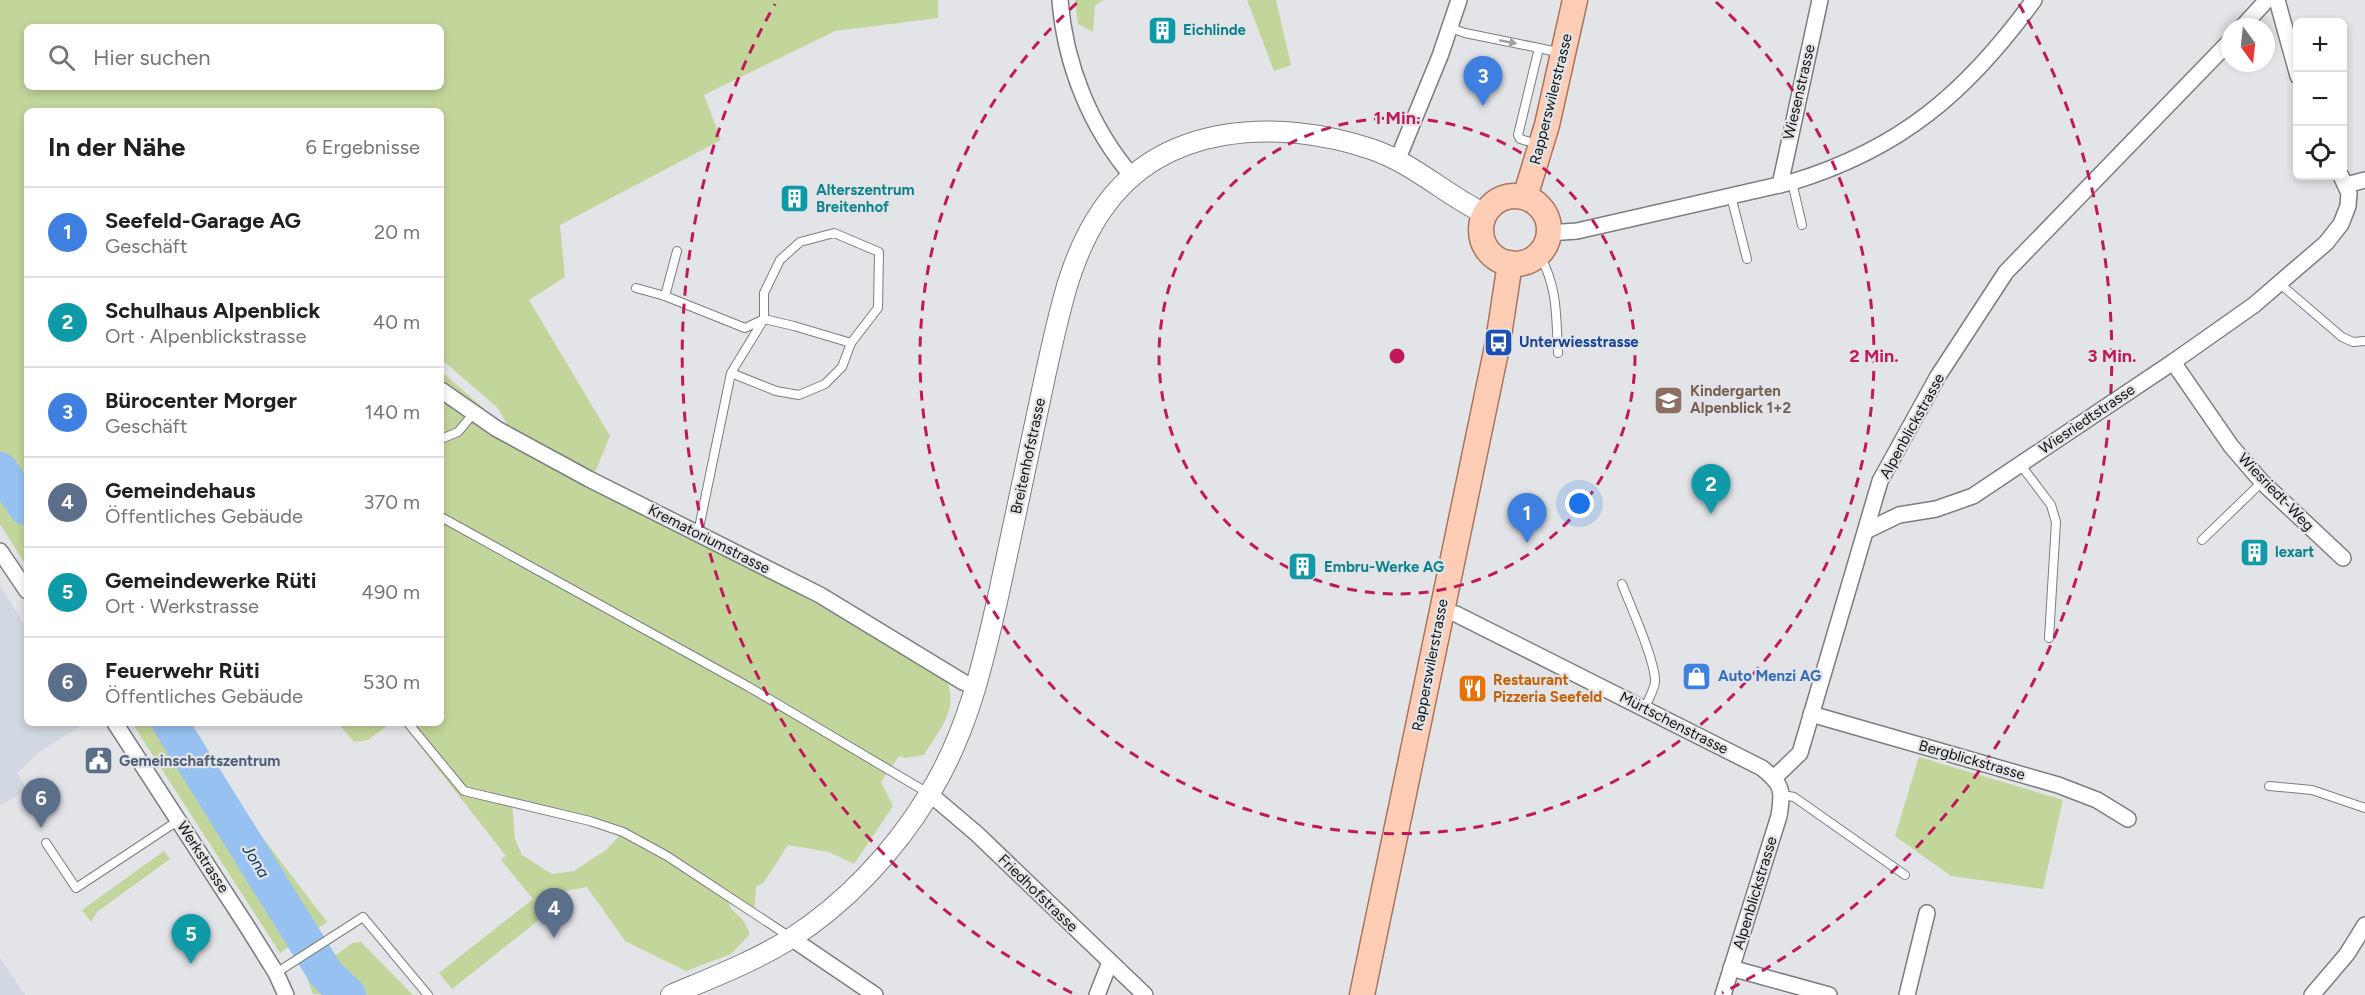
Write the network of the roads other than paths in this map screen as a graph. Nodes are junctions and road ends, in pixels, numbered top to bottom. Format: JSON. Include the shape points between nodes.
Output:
{"nodes":[{"id":1,"x":1060,"y":0,"type":"edge"},
{"id":2,"x":1459,"y":0,"type":"edge"},
{"id":3,"x":1575,"y":0,"type":"edge"},
{"id":4,"x":1820,"y":0,"type":"edge"},
{"id":5,"x":2034,"y":0,"type":"edge"},
{"id":6,"x":2267,"y":0,"type":"edge"},
{"id":7,"x":2277,"y":0,"type":"edge"},
{"id":8,"x":2250,"y":18,"type":"edge"},
{"id":9,"x":1451,"y":28,"type":"junction"},
{"id":10,"x":1539,"y":48,"type":"junction"},
{"id":11,"x":2221,"y":50,"type":"edge"},
{"id":12,"x":1563,"y":54,"type":"junction"},
{"id":13,"x":2297,"y":72,"type":"edge"},
{"id":14,"x":1541,"y":146,"type":"junction"},
{"id":15,"x":1397,"y":161,"type":"junction"},
{"id":16,"x":1132,"y":176,"type":"junction"},
{"id":17,"x":2343,"y":180,"type":"edge"},
{"id":18,"x":2347,"y":180,"type":"edge"},
{"id":19,"x":2365,"y":180,"type":"edge"},
{"id":20,"x":1786,"y":183,"type":"junction"},
{"id":21,"x":1731,"y":196,"type":"junction"},
{"id":22,"x":1525,"y":198,"type":"junction"},
{"id":23,"x":1485,"y":214,"type":"junction"},
{"id":24,"x":1802,"y":225,"type":"dead end"},
{"id":25,"x":1544,"y":244,"type":"junction"},
{"id":26,"x":677,"y":251,"type":"dead end"},
{"id":27,"x":1747,"y":259,"type":"dead end"},
{"id":28,"x":1510,"y":263,"type":"junction"},
{"id":29,"x":2279,"y":283,"type":"junction"},
{"id":30,"x":636,"y":288,"type":"dead end"},
{"id":31,"x":666,"y":296,"type":"junction"},
{"id":32,"x":764,"y":320,"type":"junction"},
{"id":33,"x":2365,"y":341,"type":"edge"},
{"id":34,"x":851,"y":343,"type":"junction"},
{"id":35,"x":1558,"y":353,"type":"dead end"},
{"id":36,"x":2173,"y":363,"type":"junction"},
{"id":37,"x":731,"y":373,"type":"junction"},
{"id":38,"x":444,"y":392,"type":"edge"},
{"id":39,"x":473,"y":414,"type":"junction"},
{"id":40,"x":444,"y":438,"type":"edge"},
{"id":41,"x":2020,"y":464,"type":"junction"},
{"id":42,"x":2262,"y":482,"type":"junction"},
{"id":43,"x":444,"y":519,"type":"edge"},
{"id":44,"x":1868,"y":530,"type":"junction"},
{"id":45,"x":698,"y":533,"type":"junction"},
{"id":46,"x":2202,"y":540,"type":"dead end"},
{"id":47,"x":0,"y":551,"type":"edge"},
{"id":48,"x":2343,"y":558,"type":"dead end"},
{"id":49,"x":1622,"y":584,"type":"dead end"},
{"id":50,"x":24,"y":587,"type":"edge"},
{"id":51,"x":1441,"y":611,"type":"junction"},
{"id":52,"x":2049,"y":638,"type":"dead end"},
{"id":53,"x":976,"y":687,"type":"junction"},
{"id":54,"x":1646,"y":708,"type":"junction"},
{"id":55,"x":1812,"y":714,"type":"junction"},
{"id":56,"x":117,"y":726,"type":"edge"},
{"id":57,"x":410,"y":726,"type":"edge"},
{"id":58,"x":1774,"y":778,"type":"junction"},
{"id":59,"x":2269,"y":786,"type":"dead end"},
{"id":60,"x":930,"y":794,"type":"junction"},
{"id":61,"x":1783,"y":795,"type":"junction"},
{"id":62,"x":2365,"y":808,"type":"edge"},
{"id":63,"x":2128,"y":819,"type":"dead end"},
{"id":64,"x":179,"y":820,"type":"junction"},
{"id":65,"x":46,"y":843,"type":"dead end"},
{"id":66,"x":1905,"y":875,"type":"dead end"},
{"id":67,"x":1927,"y":913,"type":"dead end"},
{"id":68,"x":2365,"y":925,"type":"edge"},
{"id":69,"x":791,"y":938,"type":"junction"},
{"id":70,"x":1110,"y":962,"type":"junction"},
{"id":71,"x":1731,"y":968,"type":"junction"},
{"id":72,"x":276,"y":973,"type":"junction"},
{"id":73,"x":2316,"y":994,"type":"edge"},
{"id":74,"x":286,"y":995,"type":"edge"},
{"id":75,"x":428,"y":995,"type":"edge"},
{"id":76,"x":671,"y":995,"type":"edge"},
{"id":77,"x":874,"y":995,"type":"edge"},
{"id":78,"x":1097,"y":995,"type":"edge"},
{"id":79,"x":1145,"y":995,"type":"edge"},
{"id":80,"x":1362,"y":995,"type":"edge"},
{"id":81,"x":1724,"y":995,"type":"edge"},
{"id":82,"x":1828,"y":995,"type":"edge"},
{"id":83,"x":1907,"y":995,"type":"edge"}],
"edges":[{"from":1,"to":16,"type":"street","via":[[1068,49],[1082,92],[1106,139]]},
{"from":2,"to":9,"type":"street"},
{"from":3,"to":12,"type":"main road","name":"Rapperswilerstrasse"},
{"from":4,"to":20,"type":"street","name":"Wiesenstrasse"},
{"from":5,"to":20,"type":"street","via":[[1978,70],[1923,119],[1864,156]]},
{"from":6,"to":8,"type":"street"},
{"from":7,"to":13,"type":"street"},
{"from":9,"to":10,"type":"lane","one_way":true},
{"from":9,"to":15,"type":"street"},
{"from":10,"to":12,"type":"lane"},
{"from":10,"to":14,"type":"lane","via":[[1518,135]]},
{"from":11,"to":44,"type":"street","name":"Alpenblickstrasse","via":[[2006,272],[1938,376],[1880,481]]},
{"from":12,"to":14,"type":"main road","name":"Rapperswilerstrasse"},
{"from":14,"to":22,"type":"main road","name":"Rapperswilerstrasse"},
{"from":15,"to":16,"type":"street","name":"Breitenhofstrasse","via":[[1328,138],[1253,131],[1188,143],[1166,152]]},
{"from":15,"to":23,"type":"street","name":"Breitenhofstrasse"},
{"from":16,"to":53,"type":"street","name":"Breitenhofstrasse","via":[[1092,225],[1065,291]]},
{"from":17,"to":29,"type":"street","name":"Wiesriedtstrasse","via":[[2348,206],[2341,224],[2326,243]]},
{"from":18,"to":19,"type":"street"},
{"from":20,"to":21,"type":"street"},
{"from":20,"to":24,"type":"lane"},
{"from":21,"to":25,"type":"street","via":[[1577,231]]},
{"from":21,"to":27,"type":"lane"},
{"from":22,"to":23,"type":"main road","via":[[1505,197]]},
{"from":22,"to":25,"type":"main road","via":[[1534,201],[1546,215]]},
{"from":23,"to":28,"type":"main road","via":[[1484,242],[1497,258]]},
{"from":25,"to":28,"type":"main road","via":[[1525,262]]},
{"from":25,"to":35,"type":"lane","via":[[1555,292]]},
{"from":26,"to":31,"type":"lane"},
{"from":28,"to":51,"type":"main road","name":"Rapperswilerstrasse","via":[[1498,342]]},
{"from":29,"to":33,"type":"lane","via":[[2342,337],[2353,342]]},
{"from":29,"to":36,"type":"street","name":"Wiesriedtstrasse"},
{"from":30,"to":31,"type":"lane"},
{"from":31,"to":32,"type":"lane","via":[[745,328]]},
{"from":32,"to":34,"type":"lane"},
{"from":32,"to":34,"type":"lane","via":[[764,293],[780,260],[800,243],[834,233],[879,252],[878,308]]},
{"from":32,"to":37,"type":"lane"},
{"from":34,"to":37,"type":"lane","via":[[842,367],[825,384],[799,395],[776,391]]},
{"from":36,"to":41,"type":"street","name":"Wiesriedtstrasse"},
{"from":36,"to":42,"type":"street","name":"Wiesriedt-Weg","via":[[2231,446]]},
{"from":37,"to":45,"type":"lane"},
{"from":38,"to":39,"type":"street","name":"Krematoriumstrasse"},
{"from":39,"to":40,"type":"lane","via":[[458,432]]},
{"from":39,"to":45,"type":"street","name":"Krematoriumstrasse","via":[[589,479]]},
{"from":41,"to":44,"type":"street","name":"Wiesriedtstrasse","via":[[1973,496],[1899,515]]},
{"from":41,"to":52,"type":"lane","via":[[2051,505],[2056,522]]},
{"from":42,"to":46,"type":"lane"},
{"from":42,"to":48,"type":"street","name":"Wiesriedt-Weg"},
{"from":43,"to":60,"type":"lane","via":[[749,687]]},
{"from":44,"to":55,"type":"street","name":"Alpenblickstrasse"},
{"from":45,"to":53,"type":"street","name":"Krematoriumstrasse","via":[[820,595]]},
{"from":47,"to":50,"type":"street"},
{"from":49,"to":54,"type":"lane","via":[[1653,668],[1655,682]]},
{"from":51,"to":54,"type":"street","name":"Mürtschenstrasse","via":[[1456,614]]},
{"from":51,"to":80,"type":"main road","name":"Rapperswilerstrasse"},
{"from":53,"to":60,"type":"street","name":"Breitenhofstrasse"},
{"from":54,"to":58,"type":"street","name":"Mürtschenstrasse","via":[[1762,768]]},
{"from":55,"to":58,"type":"street","name":"Alpenblickstrasse","via":[[1800,753]]},
{"from":55,"to":63,"type":"street","name":"Bergblickstrasse","via":[[2058,785],[2097,800]]},
{"from":56,"to":64,"type":"street","name":"Werkstrasse"},
{"from":57,"to":69,"type":"lane","via":[[464,791],[623,832],[667,855]]},
{"from":58,"to":61,"type":"street"},
{"from":59,"to":62,"type":"lane","via":[[2312,790]]},
{"from":60,"to":69,"type":"street","name":"Breitenhofstrasse","via":[[905,832],[869,873]]},
{"from":60,"to":70,"type":"street","name":"Friedhofstrasse"},
{"from":61,"to":66,"type":"lane","via":[[1794,797]]},
{"from":61,"to":71,"type":"street","name":"Alpenblickstrasse"},
{"from":64,"to":65,"type":"lane","via":[[76,888]]},
{"from":64,"to":72,"type":"street","name":"Werkstrasse"},
{"from":67,"to":83,"type":"street"},
{"from":68,"to":73,"type":"street"},
{"from":69,"to":76,"type":"street","name":"Breitenhofstrasse","via":[[746,963]]},
{"from":69,"to":77,"type":"street"},
{"from":70,"to":78,"type":"street"},
{"from":70,"to":79,"type":"street","name":"Friedhofstrasse"},
{"from":71,"to":81,"type":"street","name":"Alpenblickstrasse"},
{"from":71,"to":82,"type":"street"},
{"from":72,"to":74,"type":"street","name":"Werkstrasse"},
{"from":72,"to":75,"type":"lane","via":[[363,917]]}]}
